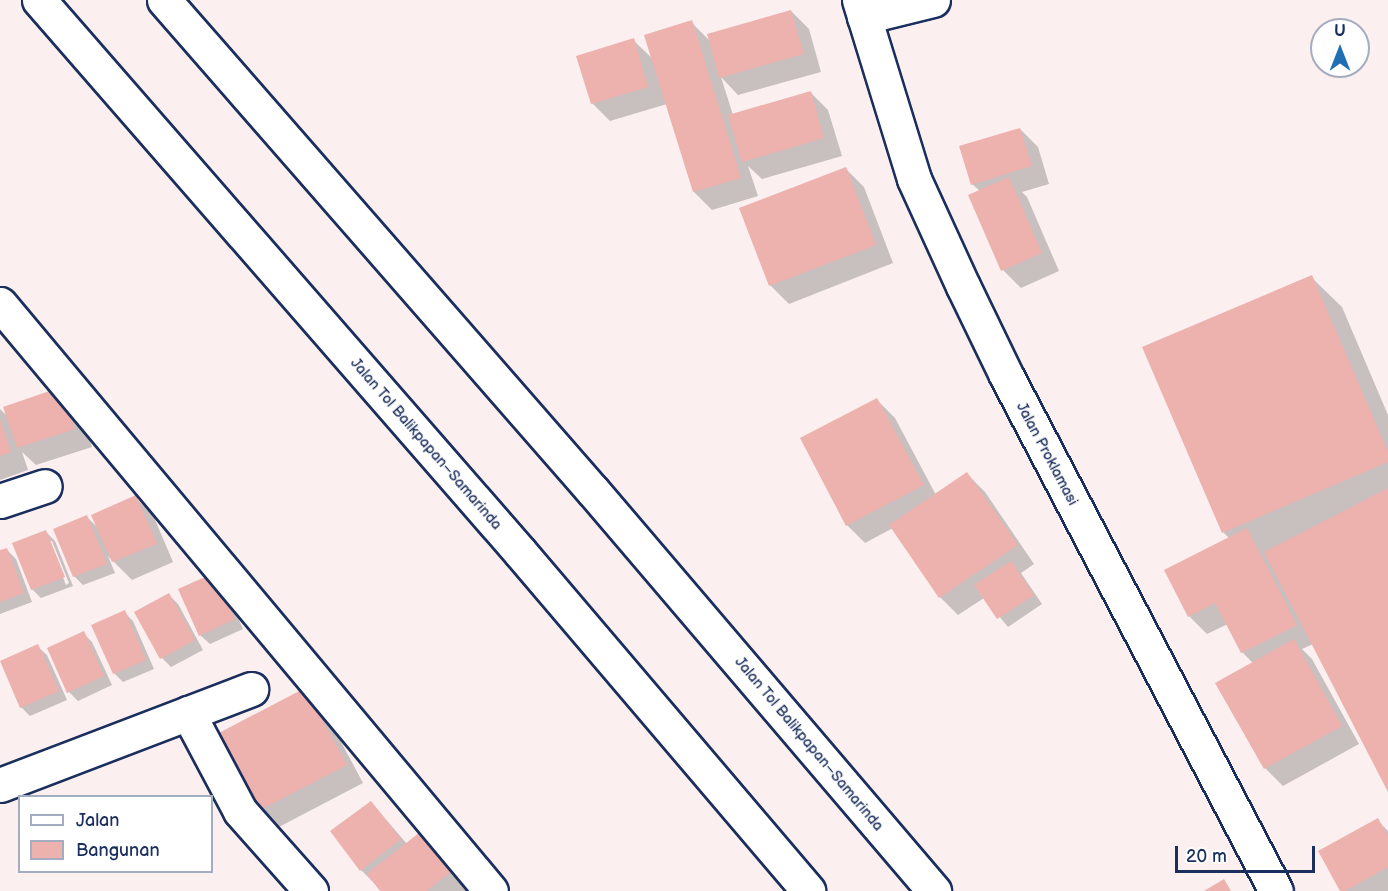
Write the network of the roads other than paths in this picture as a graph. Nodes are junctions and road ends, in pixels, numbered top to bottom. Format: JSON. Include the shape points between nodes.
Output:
{"nodes":[{"id":1,"x":39,"y":0,"type":"edge"},
{"id":2,"x":164,"y":0,"type":"edge"},
{"id":3,"x":933,"y":0,"type":"edge"},
{"id":4,"x":861,"y":9,"type":"edge"},
{"id":5,"x":0,"y":304,"type":"edge"},
{"id":6,"x":45,"y":486,"type":"dead end"},
{"id":7,"x":0,"y":501,"type":"edge"},
{"id":8,"x":251,"y":689,"type":"dead end"},
{"id":9,"x":188,"y":713,"type":"junction"},
{"id":10,"x":0,"y":785,"type":"edge"},
{"id":11,"x":311,"y":891,"type":"edge"},
{"id":12,"x":491,"y":891,"type":"edge"},
{"id":13,"x":809,"y":891,"type":"edge"},
{"id":14,"x":934,"y":891,"type":"edge"},
{"id":15,"x":1276,"y":891,"type":"edge"}],
"edges":[{"from":1,"to":13,"type":"main road","name":"Jalan Tol Balikpapan–Samarinda"},
{"from":2,"to":14,"type":"main road","name":"Jalan Tol Balikpapan–Samarinda","via":[[593,491]]},
{"from":3,"to":4,"type":"main road"},
{"from":4,"to":15,"type":"main road","name":"Jalan Proklamasi","via":[[915,179],[963,286]]},
{"from":5,"to":12,"type":"main road"},
{"from":6,"to":7,"type":"main road"},
{"from":8,"to":9,"type":"main road"},
{"from":9,"to":10,"type":"main road"},
{"from":9,"to":11,"type":"main road","via":[[240,811]]}]}
